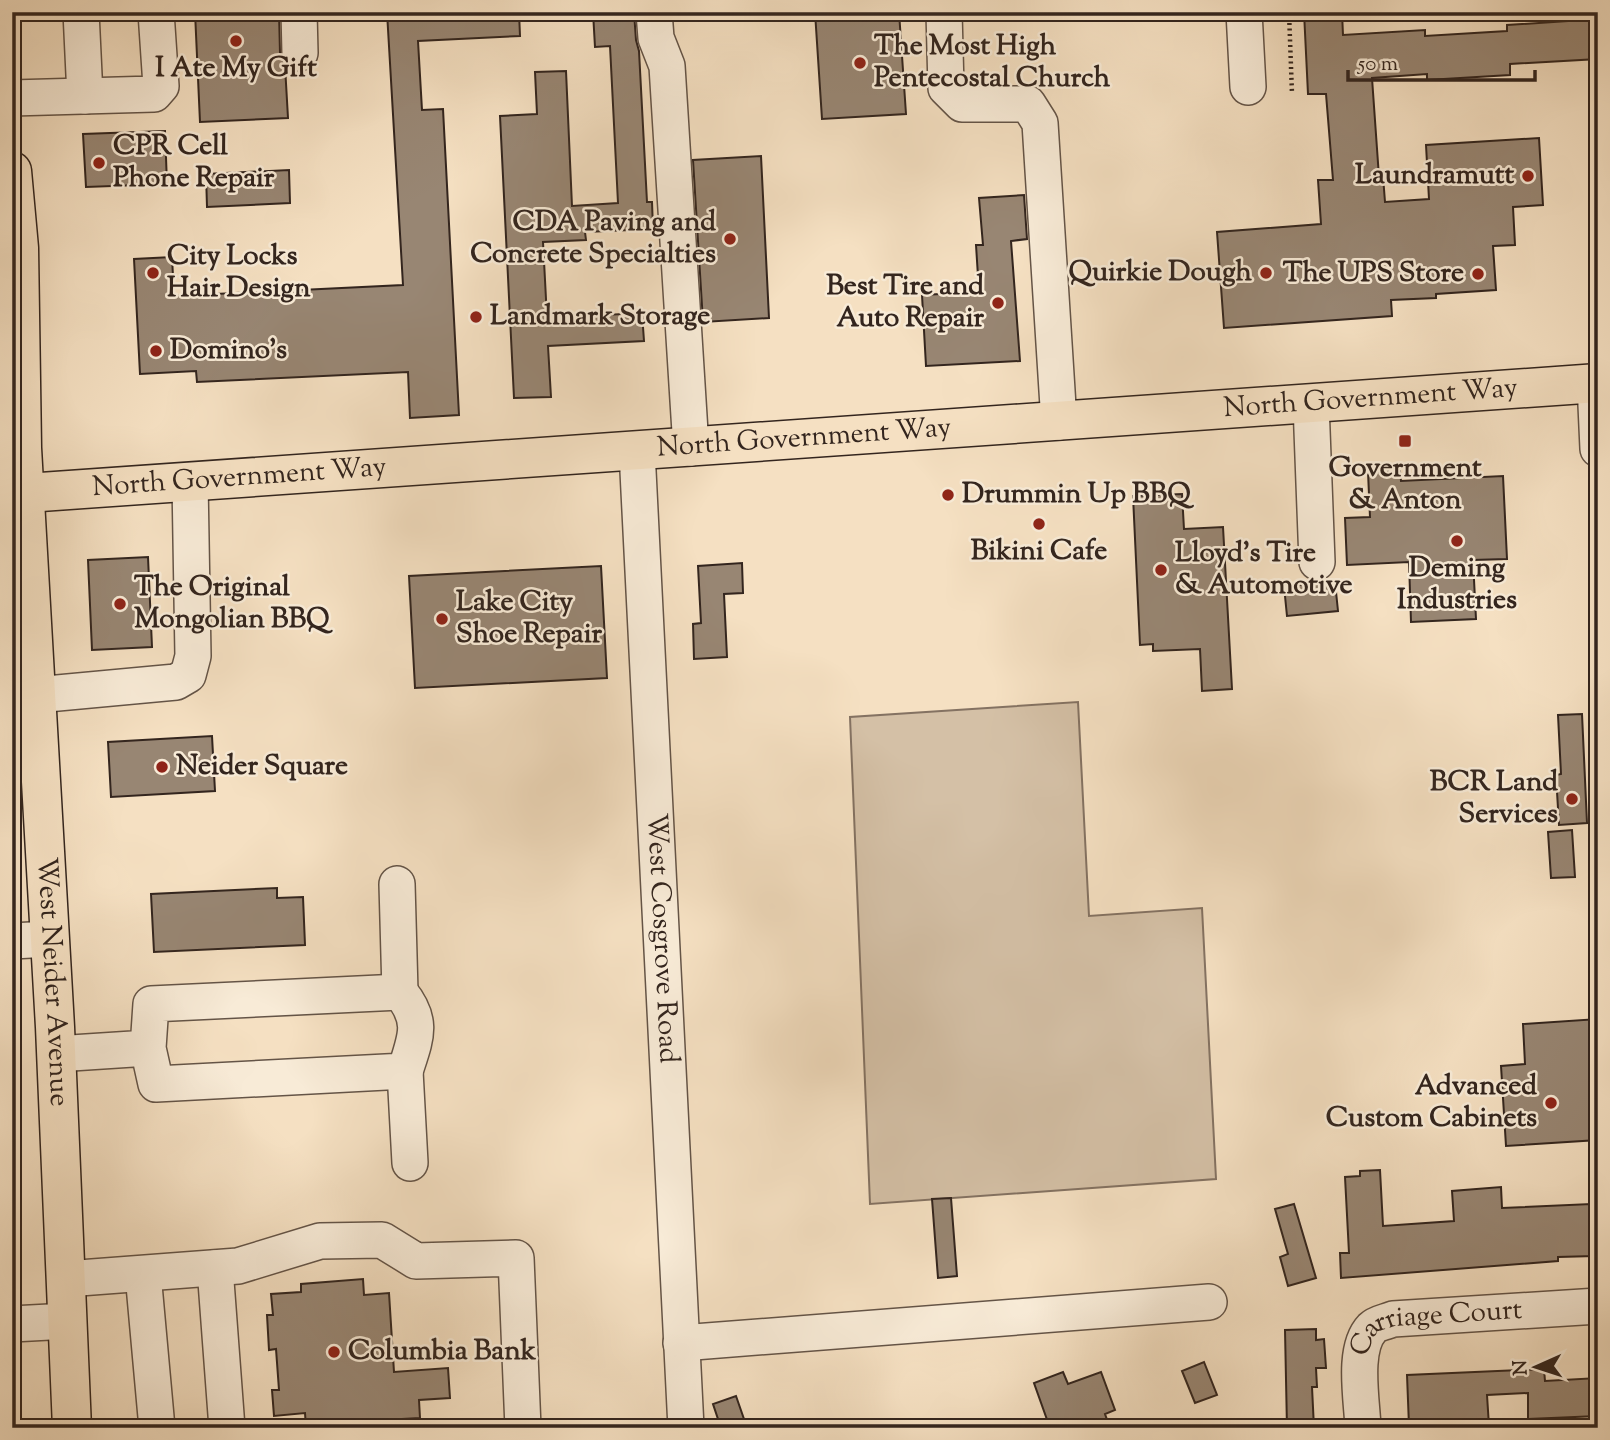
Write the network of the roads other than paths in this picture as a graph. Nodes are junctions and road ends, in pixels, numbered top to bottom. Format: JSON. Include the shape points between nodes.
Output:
{"nodes":[{"id":1,"x":81,"y":12,"type":"edge"},
{"id":2,"x":156,"y":12,"type":"edge"},
{"id":3,"x":299,"y":12,"type":"edge"},
{"id":4,"x":654,"y":12,"type":"edge"},
{"id":5,"x":944,"y":12,"type":"edge"},
{"id":6,"x":1244,"y":12,"type":"edge"},
{"id":7,"x":300,"y":53,"type":"dead end"},
{"id":8,"x":1248,"y":86,"type":"dead end"},
{"id":9,"x":85,"y":96,"type":"junction"},
{"id":10,"x":12,"y":98,"type":"edge"},
{"id":11,"x":12,"y":171,"type":"edge"},
{"id":12,"x":1596,"y":383,"type":"edge"},
{"id":13,"x":1311,"y":404,"type":"junction"},
{"id":14,"x":1059,"y":422,"type":"junction"},
{"id":15,"x":691,"y":448,"type":"junction"},
{"id":16,"x":1598,"y":449,"type":"edge"},
{"id":17,"x":637,"y":451,"type":"junction"},
{"id":18,"x":190,"y":481,"type":"junction"},
{"id":19,"x":18,"y":493,"type":"edge"},
{"id":20,"x":1317,"y":562,"type":"dead end"},
{"id":21,"x":36,"y":695,"type":"junction"},
{"id":22,"x":397,"y":884,"type":"dead end"},
{"id":23,"x":50,"y":939,"type":"junction"},
{"id":24,"x":12,"y":941,"type":"edge"},
{"id":25,"x":400,"y":992,"type":"junction"},
{"id":26,"x":148,"y":1048,"type":"junction"},
{"id":27,"x":56,"y":1054,"type":"junction"},
{"id":28,"x":405,"y":1071,"type":"junction"},
{"id":29,"x":410,"y":1163,"type":"dead end"},
{"id":30,"x":215,"y":1268,"type":"junction"},
{"id":31,"x":143,"y":1274,"type":"junction"},
{"id":32,"x":66,"y":1279,"type":"junction"},
{"id":33,"x":1209,"y":1302,"type":"dead end"},
{"id":34,"x":1598,"y":1306,"type":"edge"},
{"id":35,"x":68,"y":1321,"type":"junction"},
{"id":36,"x":12,"y":1324,"type":"edge"},
{"id":37,"x":681,"y":1343,"type":"junction"},
{"id":38,"x":72,"y":1428,"type":"edge"},
{"id":39,"x":157,"y":1428,"type":"edge"},
{"id":40,"x":227,"y":1428,"type":"edge"},
{"id":41,"x":523,"y":1428,"type":"edge"},
{"id":42,"x":686,"y":1428,"type":"edge"},
{"id":43,"x":1363,"y":1428,"type":"edge"}],
"edges":[{"from":1,"to":9,"type":"street"},
{"from":2,"to":9,"type":"street","via":[[158,92]]},
{"from":3,"to":7,"type":"street"},
{"from":4,"to":15,"type":"street","via":[[656,38],[667,66]]},
{"from":5,"to":14,"type":"street","via":[[946,88],[962,104],[1028,104],[1040,122]]},
{"from":6,"to":8,"type":"street"},
{"from":9,"to":10,"type":"street"},
{"from":11,"to":19,"type":"main road","name":"West Neider Avenue","via":[[19,248]]},
{"from":12,"to":13,"type":"main road","name":"North Government Way"},
{"from":12,"to":16,"type":"street"},
{"from":13,"to":14,"type":"main road","name":"North Government Way"},
{"from":13,"to":20,"type":"street"},
{"from":14,"to":15,"type":"main road","name":"North Government Way"},
{"from":15,"to":17,"type":"main road","name":"North Government Way"},
{"from":17,"to":18,"type":"main road","name":"North Government Way"},
{"from":17,"to":37,"type":"street","name":"West Cosgrove Road"},
{"from":18,"to":19,"type":"main road","name":"North Government Way"},
{"from":18,"to":21,"type":"street","via":[[193,656],[188,675],[176,682]]},
{"from":19,"to":21,"type":"main road","name":"West Neider Avenue"},
{"from":21,"to":23,"type":"main road","name":"West Neider Avenue"},
{"from":22,"to":25,"type":"street"},
{"from":23,"to":24,"type":"street"},
{"from":23,"to":27,"type":"main road","name":"West Neider Avenue"},
{"from":25,"to":26,"type":"street","via":[[150,1004]]},
{"from":25,"to":28,"type":"street","via":[[414,1008],[416,1038]]},
{"from":26,"to":27,"type":"street"},
{"from":26,"to":28,"type":"street","via":[[156,1084]]},
{"from":27,"to":32,"type":"main road","name":"West Neider Avenue"},
{"from":28,"to":29,"type":"street"},
{"from":30,"to":31,"type":"street"},
{"from":30,"to":40,"type":"street"},
{"from":30,"to":41,"type":"street","via":[[238,1266],[320,1241],[350,1240],[382,1240],[416,1262],[516,1258]]},
{"from":31,"to":32,"type":"street"},
{"from":31,"to":39,"type":"street"},
{"from":32,"to":35,"type":"main road","name":"West Neider Avenue"},
{"from":33,"to":37,"type":"street"},
{"from":34,"to":43,"type":"street","name":"Carriage Court","via":[[1393,1320],[1374,1326],[1360,1352]]},
{"from":35,"to":36,"type":"street"},
{"from":35,"to":38,"type":"main road","name":"West Neider Avenue"},
{"from":37,"to":42,"type":"street","name":"West Cosgrove Road"}]}
